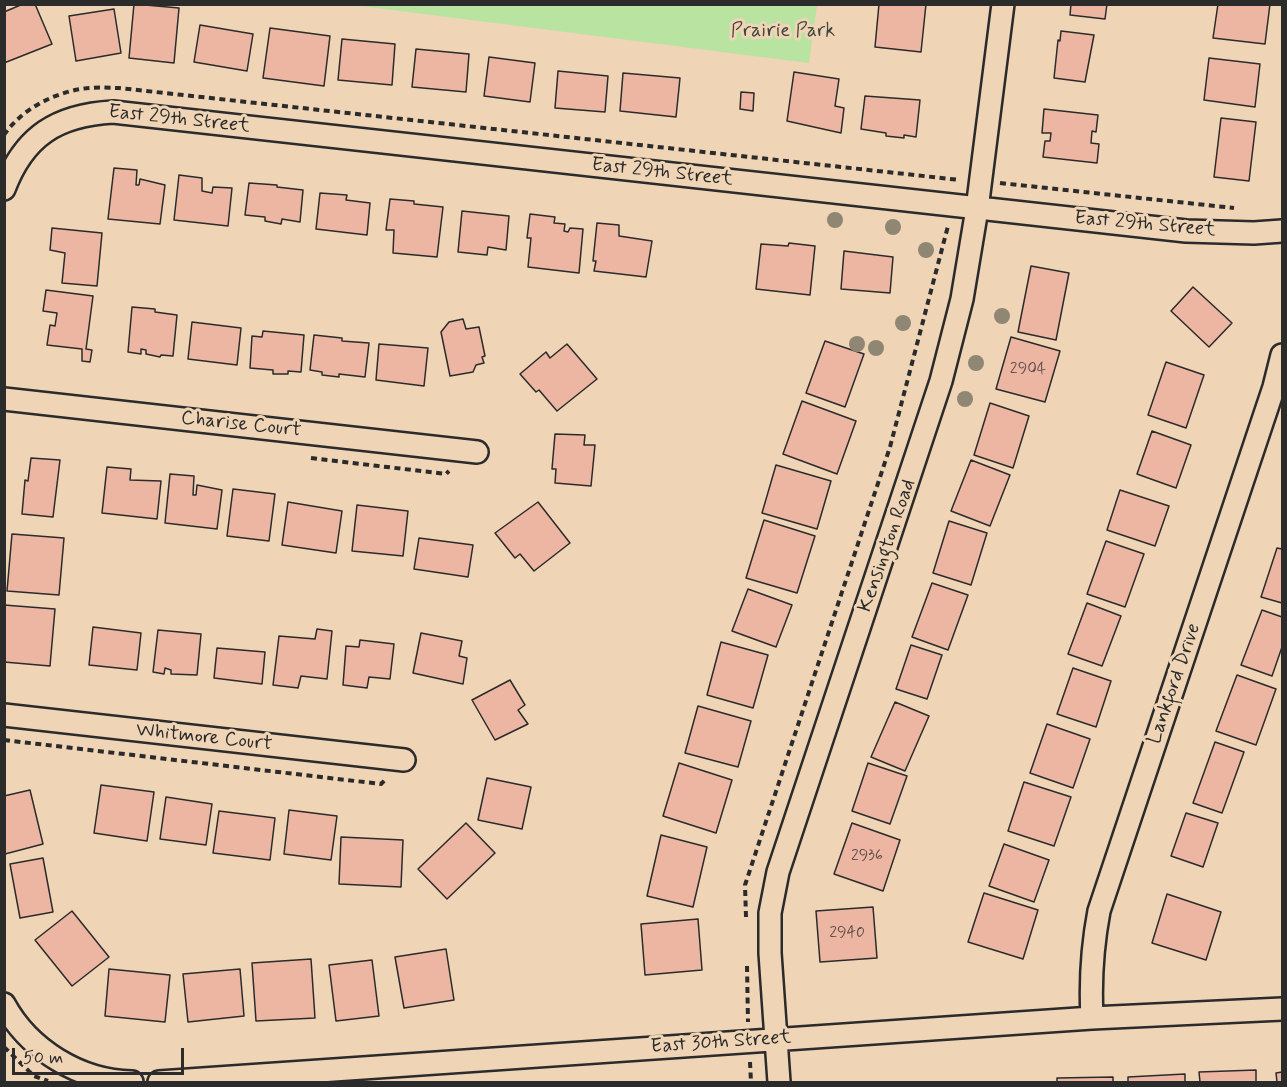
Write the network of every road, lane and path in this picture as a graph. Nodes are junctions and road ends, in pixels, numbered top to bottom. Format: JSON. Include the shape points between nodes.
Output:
{"nodes":[{"id":1,"x":1003,"y":4,"type":"edge"},
{"id":2,"x":4,"y":189,"type":"edge"},
{"id":3,"x":977,"y":208,"type":"junction"},
{"id":4,"x":1282,"y":231,"type":"edge"},
{"id":5,"x":1282,"y":355,"type":"edge"},
{"id":6,"x":4,"y":399,"type":"edge"},
{"id":7,"x":477,"y":452,"type":"dead end"},
{"id":8,"x":4,"y":715,"type":"edge"},
{"id":9,"x":4,"y":740,"type":"edge"},
{"id":10,"x":404,"y":760,"type":"joint"},
{"id":11,"x":4,"y":1004,"type":"edge"},
{"id":12,"x":1282,"y":1009,"type":"edge"},
{"id":13,"x":1092,"y":1018,"type":"junction"},
{"id":14,"x":776,"y":1040,"type":"junction"},
{"id":15,"x":132,"y":1083,"type":"edge"},
{"id":16,"x":159,"y":1083,"type":"edge"},
{"id":17,"x":779,"y":1083,"type":"edge"}],
"edges":[{"from":1,"to":3,"type":"street","name":"Kensington Road"},
{"from":2,"to":3,"type":"street","name":"East 29th Street","via":[[13,166],[45,131],[66,119],[113,112]]},
{"from":3,"to":4,"type":"street","name":"East 29th Street","via":[[1186,231]]},
{"from":3,"to":14,"type":"street","name":"Kensington Road","via":[[962,299],[942,381],[778,872],[770,953]]},
{"from":5,"to":13,"type":"street","name":"Lankford Drive","via":[[1275,387],[1099,911],[1092,948]]},
{"from":6,"to":7,"type":"street","name":"Charise Court"},
{"from":8,"to":10,"type":"street","name":"Whitmore Court"},
{"from":9,"to":10,"type":"path","via":[[381,784]]},
{"from":11,"to":15,"type":"street","via":[[27,1035],[64,1064],[95,1077]]},
{"from":12,"to":13,"type":"street","name":"East 30th Street"},
{"from":13,"to":14,"type":"street","name":"East 30th Street"},
{"from":14,"to":16,"type":"street","name":"East 30th Street"},
{"from":14,"to":17,"type":"street","name":"Kensington Road"}]}
